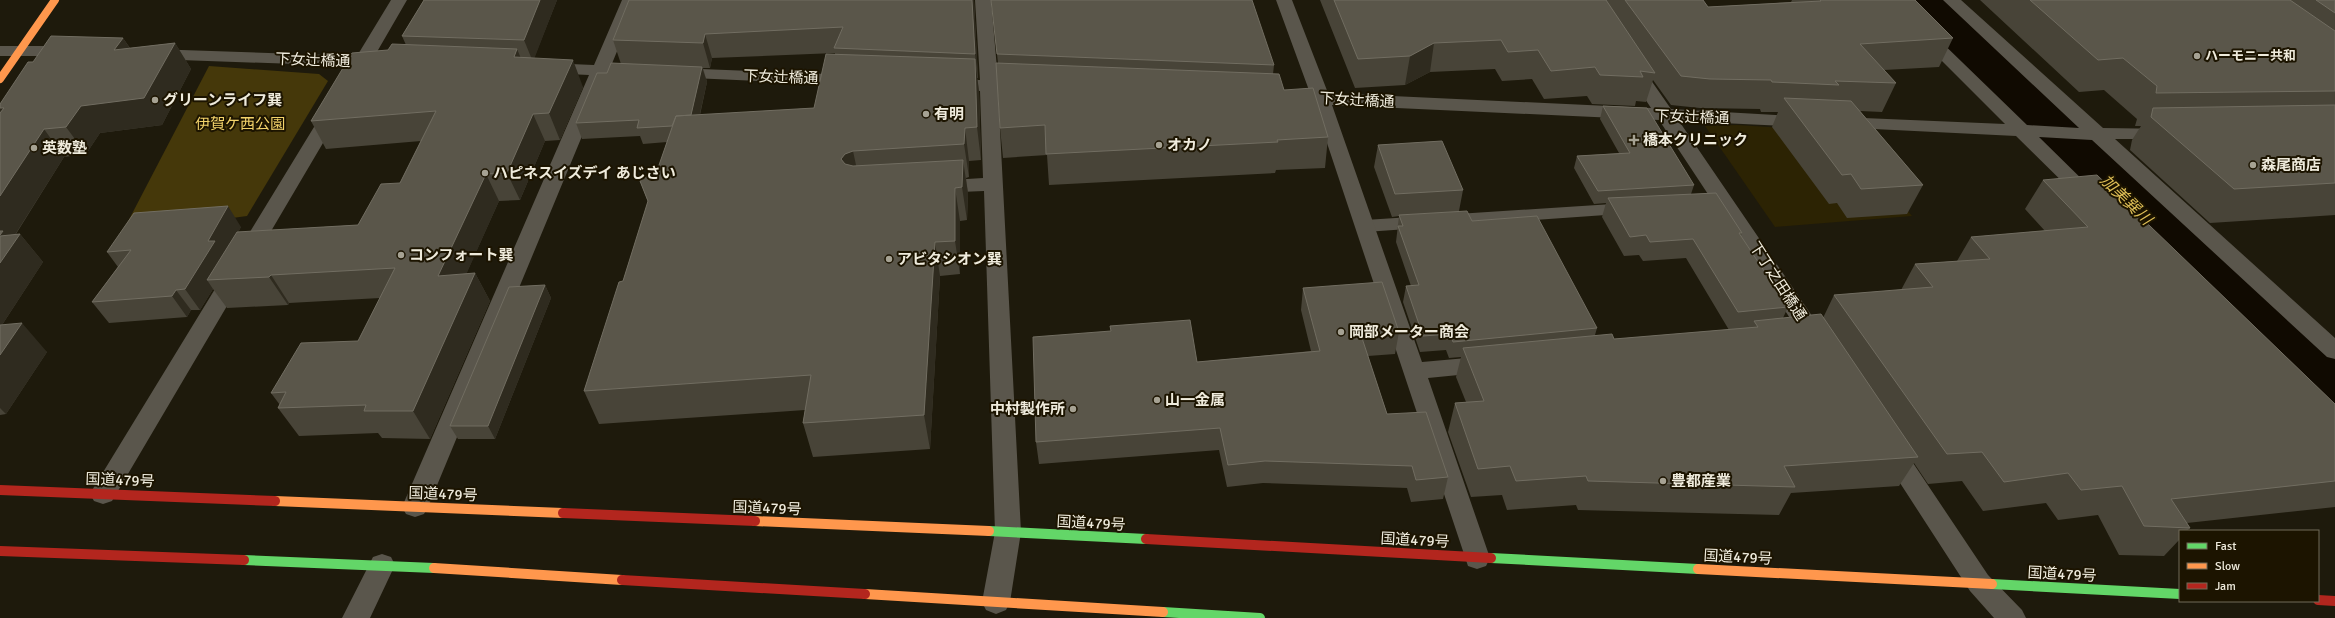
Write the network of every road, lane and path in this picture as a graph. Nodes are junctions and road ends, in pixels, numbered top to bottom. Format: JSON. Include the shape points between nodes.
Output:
{"nodes":[{"id":1,"x":55,"y":0,"type":"edge"},
{"id":2,"x":399,"y":0,"type":"edge"},
{"id":3,"x":630,"y":0,"type":"edge"},
{"id":4,"x":983,"y":0,"type":"edge"},
{"id":5,"x":1284,"y":0,"type":"edge"},
{"id":6,"x":1889,"y":0,"type":"edge"},
{"id":7,"x":1952,"y":0,"type":"edge"},
{"id":8,"x":20,"y":50,"type":"junction"},
{"id":9,"x":0,"y":51,"type":"edge"},
{"id":10,"x":1623,"y":51,"type":"edge"},
{"id":11,"x":92,"y":52,"type":"edge"},
{"id":12,"x":132,"y":54,"type":"edge"},
{"id":13,"x":362,"y":61,"type":"junction"},
{"id":14,"x":394,"y":63,"type":"edge"},
{"id":15,"x":529,"y":68,"type":"edge"},
{"id":16,"x":601,"y":70,"type":"junction"},
{"id":17,"x":0,"y":79,"type":"edge"},
{"id":18,"x":870,"y":81,"type":"edge"},
{"id":19,"x":934,"y":83,"type":"edge"},
{"id":20,"x":989,"y":85,"type":"junction"},
{"id":21,"x":1044,"y":87,"type":"edge"},
{"id":22,"x":1268,"y":96,"type":"edge"},
{"id":23,"x":1321,"y":98,"type":"junction"},
{"id":24,"x":1667,"y":116,"type":"junction"},
{"id":25,"x":2021,"y":130,"type":"junction"},
{"id":26,"x":2183,"y":133,"type":"edge"},
{"id":27,"x":2096,"y":134,"type":"junction"},
{"id":28,"x":993,"y":184,"type":"junction"},
{"id":29,"x":915,"y":189,"type":"edge"},
{"id":30,"x":1726,"y":203,"type":"junction"},
{"id":31,"x":1703,"y":205,"type":"edge"},
{"id":32,"x":1641,"y":209,"type":"edge"},
{"id":33,"x":2105,"y":214,"type":"edge"},
{"id":34,"x":1365,"y":226,"type":"junction"},
{"id":35,"x":1812,"y":334,"type":"junction"},
{"id":36,"x":1789,"y":336,"type":"edge"},
{"id":37,"x":2335,"y":351,"type":"edge"},
{"id":38,"x":1830,"y":360,"type":"edge"},
{"id":39,"x":1508,"y":362,"type":"edge"},
{"id":40,"x":1414,"y":371,"type":"junction"},
{"id":41,"x":1878,"y":431,"type":"edge"},
{"id":42,"x":0,"y":490,"type":"edge"},
{"id":43,"x":103,"y":494,"type":"junction"},
{"id":44,"x":415,"y":507,"type":"junction"},
{"id":45,"x":1008,"y":532,"type":"junction"},
{"id":46,"x":0,"y":551,"type":"edge"},
{"id":47,"x":1477,"y":558,"type":"junction"},
{"id":48,"x":382,"y":566,"type":"junction"},
{"id":49,"x":1980,"y":583,"type":"junction"},
{"id":50,"x":2179,"y":594,"type":"edge"},
{"id":51,"x":2319,"y":600,"type":"edge"},
{"id":52,"x":2335,"y":601,"type":"edge"},
{"id":53,"x":996,"y":602,"type":"junction"},
{"id":54,"x":356,"y":618,"type":"edge"},
{"id":55,"x":1260,"y":618,"type":"edge"},
{"id":56,"x":2012,"y":618,"type":"edge"}],
"edges":[{"from":1,"to":8,"type":"main road"},
{"from":2,"to":13,"type":"street"},
{"from":3,"to":16,"type":"street"},
{"from":4,"to":20,"type":"street"},
{"from":5,"to":23,"type":"street"},
{"from":6,"to":25,"type":"street"},
{"from":7,"to":27,"type":"street"},
{"from":8,"to":9,"type":"street"},
{"from":8,"to":11,"type":"street"},
{"from":8,"to":17,"type":"main road"},
{"from":10,"to":24,"type":"street","name":"下丁之田橋通"},
{"from":12,"to":13,"type":"street","name":"下女辻橋通"},
{"from":13,"to":14,"type":"street","name":"下女辻橋通"},
{"from":13,"to":43,"type":"street"},
{"from":15,"to":16,"type":"street","name":"下女辻橋通"},
{"from":16,"to":18,"type":"street","name":"下女辻橋通"},
{"from":16,"to":44,"type":"street"},
{"from":19,"to":20,"type":"street"},
{"from":20,"to":21,"type":"street"},
{"from":20,"to":28,"type":"street"},
{"from":22,"to":23,"type":"street","name":"下女辻橋通"},
{"from":23,"to":24,"type":"street","name":"下女辻橋通"},
{"from":23,"to":34,"type":"street"},
{"from":24,"to":25,"type":"street","name":"下女辻橋通"},
{"from":24,"to":30,"type":"street","name":"下丁之田橋通"},
{"from":25,"to":27,"type":"street","name":"下女辻橋通"},
{"from":25,"to":33,"type":"street"},
{"from":26,"to":27,"type":"street"},
{"from":27,"to":37,"type":"street"},
{"from":28,"to":29,"type":"street"},
{"from":28,"to":45,"type":"street"},
{"from":30,"to":31,"type":"street"},
{"from":30,"to":35,"type":"street","name":"下丁之田橋通"},
{"from":32,"to":34,"type":"lane"},
{"from":34,"to":40,"type":"street"},
{"from":35,"to":36,"type":"street"},
{"from":35,"to":38,"type":"street","name":"下丁之田橋通"},
{"from":39,"to":40,"type":"street"},
{"from":40,"to":47,"type":"street"},
{"from":41,"to":49,"type":"street"},
{"from":42,"to":43,"type":"main road","name":"国道479号"},
{"from":43,"to":44,"type":"main road","name":"国道479号"},
{"from":44,"to":45,"type":"main road","name":"国道479号"},
{"from":45,"to":47,"type":"main road","name":"国道479号"},
{"from":45,"to":53,"type":"street"},
{"from":46,"to":48,"type":"main road"},
{"from":47,"to":49,"type":"main road","name":"国道479号"},
{"from":48,"to":53,"type":"main road"},
{"from":48,"to":54,"type":"street"},
{"from":49,"to":50,"type":"main road","name":"国道479号"},
{"from":49,"to":56,"type":"street"},
{"from":51,"to":52,"type":"main road"},
{"from":53,"to":55,"type":"main road"}]}
